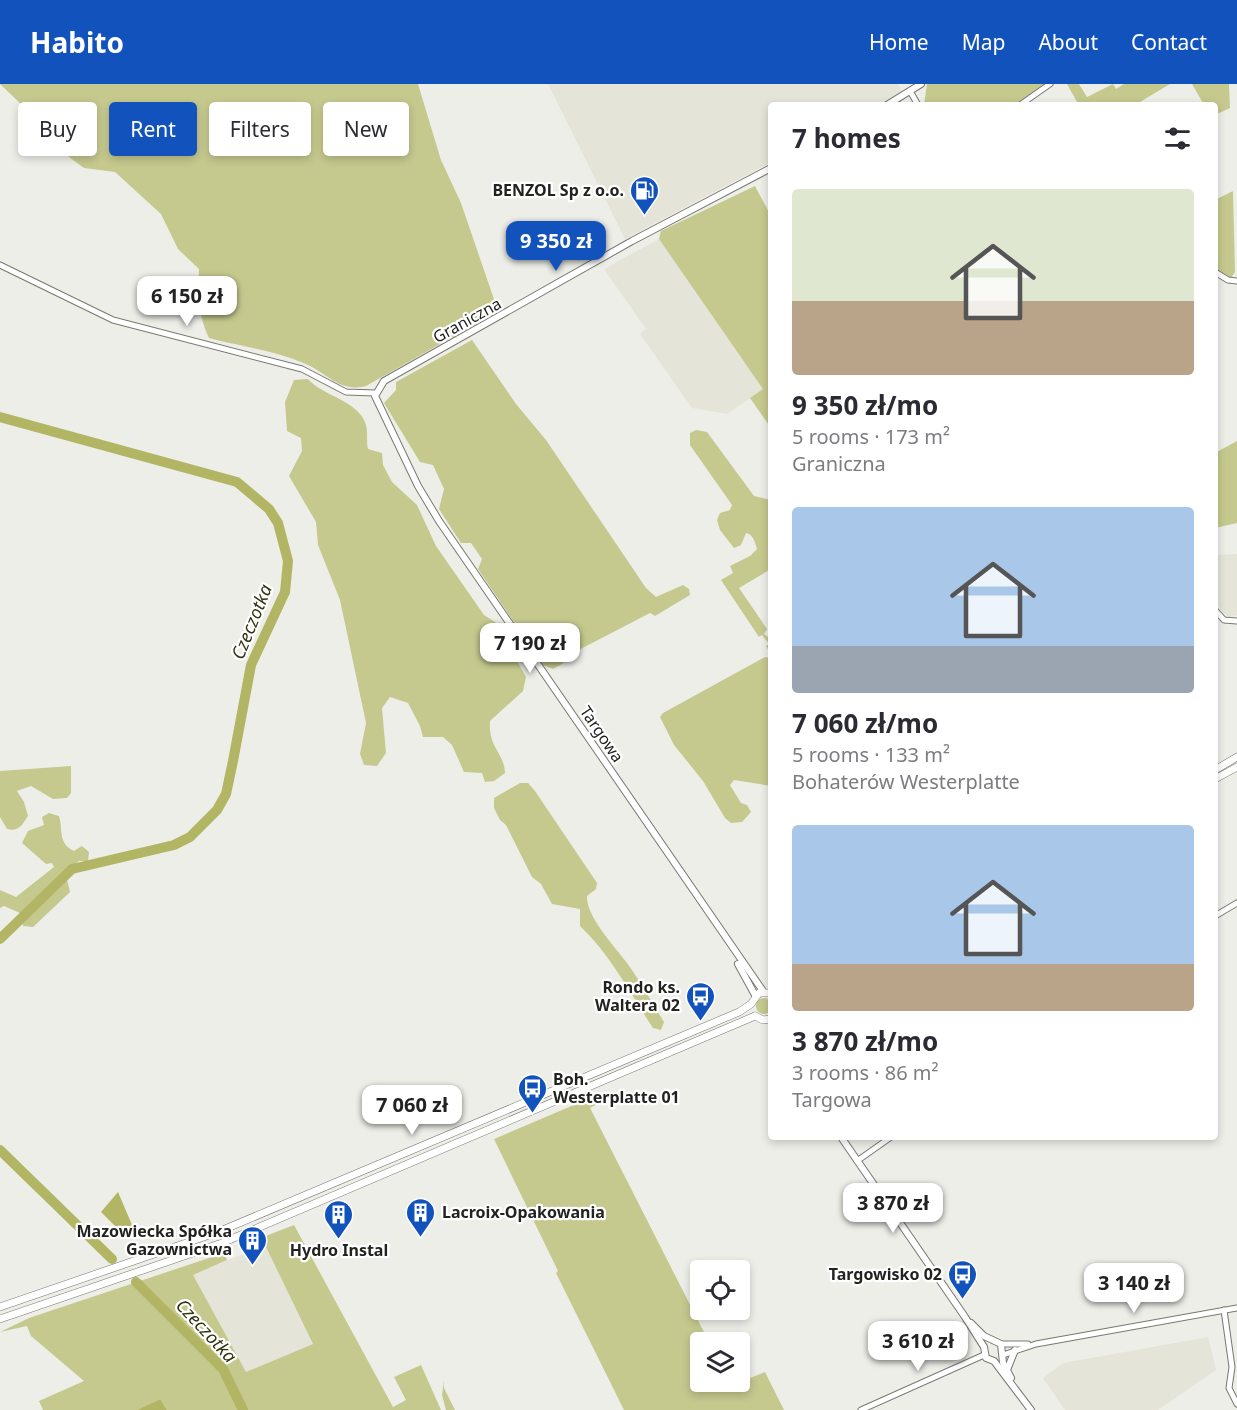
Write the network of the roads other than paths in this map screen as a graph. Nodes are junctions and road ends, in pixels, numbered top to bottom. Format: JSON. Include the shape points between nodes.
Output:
{"nodes":[{"id":1,"x":906,"y":84,"type":"edge"},
{"id":2,"x":921,"y":84,"type":"edge"},
{"id":3,"x":1050,"y":84,"type":"edge"},
{"id":4,"x":910,"y":91,"type":"junction"},
{"id":5,"x":892,"y":102,"type":"edge"},
{"id":6,"x":916,"y":102,"type":"edge"},
{"id":7,"x":1024,"y":102,"type":"edge"},
{"id":8,"x":768,"y":170,"type":"edge"},
{"id":9,"x":0,"y":265,"type":"edge"},
{"id":10,"x":1218,"y":274,"type":"edge"},
{"id":11,"x":1237,"y":281,"type":"edge"},
{"id":12,"x":375,"y":396,"type":"junction"},
{"id":13,"x":1218,"y":613,"type":"edge"},
{"id":14,"x":1237,"y":621,"type":"edge"},
{"id":15,"x":1237,"y":758,"type":"edge"},
{"id":16,"x":1237,"y":767,"type":"edge"},
{"id":17,"x":1218,"y":768,"type":"edge"},
{"id":18,"x":1218,"y":777,"type":"edge"},
{"id":19,"x":1237,"y":903,"type":"edge"},
{"id":20,"x":1218,"y":914,"type":"edge"},
{"id":21,"x":763,"y":993,"type":"edge"},
{"id":22,"x":751,"y":1004,"type":"junction"},
{"id":23,"x":755,"y":1016,"type":"junction"},
{"id":24,"x":768,"y":1019,"type":"edge"},
{"id":25,"x":843,"y":1140,"type":"edge"},
{"id":26,"x":887,"y":1140,"type":"edge"},
{"id":27,"x":857,"y":1161,"type":"junction"},
{"id":28,"x":0,"y":1307,"type":"edge"},
{"id":29,"x":1237,"y":1308,"type":"edge"},
{"id":30,"x":1224,"y":1310,"type":"junction"},
{"id":31,"x":964,"y":1317,"type":"junction"},
{"id":32,"x":0,"y":1319,"type":"edge"},
{"id":33,"x":993,"y":1341,"type":"junction"},
{"id":34,"x":1001,"y":1344,"type":"junction"},
{"id":35,"x":1036,"y":1344,"type":"junction"},
{"id":36,"x":984,"y":1347,"type":"junction"},
{"id":37,"x":1015,"y":1350,"type":"junction"},
{"id":38,"x":984,"y":1355,"type":"junction"},
{"id":39,"x":1002,"y":1356,"type":"junction"},
{"id":40,"x":994,"y":1361,"type":"junction"},
{"id":41,"x":1007,"y":1370,"type":"junction"},
{"id":42,"x":1017,"y":1388,"type":"junction"},
{"id":43,"x":1237,"y":1404,"type":"edge"},
{"id":44,"x":861,"y":1410,"type":"edge"},
{"id":45,"x":1031,"y":1410,"type":"edge"}],
"edges":[{"from":1,"to":4,"type":"street"},
{"from":2,"to":4,"type":"street"},
{"from":3,"to":7,"type":"street"},
{"from":4,"to":5,"type":"street"},
{"from":4,"to":6,"type":"street"},
{"from":8,"to":12,"type":"street","name":"Graniczna","via":[[632,241],[384,381]]},
{"from":9,"to":12,"type":"street","via":[[113,320],[302,369],[346,393]]},
{"from":10,"to":11,"type":"street"},
{"from":12,"to":21,"type":"street","name":"Targowa","via":[[418,486],[440,521]]},
{"from":13,"to":14,"type":"street","via":[[1224,620]]},
{"from":15,"to":17,"type":"main road"},
{"from":16,"to":18,"type":"main road"},
{"from":19,"to":20,"type":"street"},
{"from":21,"to":22,"type":"main road"},
{"from":22,"to":23,"type":"main road"},
{"from":22,"to":28,"type":"main road","via":[[218,1232]]},
{"from":23,"to":24,"type":"main road"},
{"from":23,"to":32,"type":"main road","via":[[222,1243]]},
{"from":25,"to":27,"type":"street"},
{"from":26,"to":27,"type":"street"},
{"from":27,"to":31,"type":"street"},
{"from":29,"to":30,"type":"street"},
{"from":30,"to":35,"type":"street"},
{"from":30,"to":43,"type":"street","via":[[1232,1367],[1229,1388]]},
{"from":31,"to":33,"type":"street"},
{"from":31,"to":36,"type":"street"},
{"from":33,"to":34,"type":"street"},
{"from":33,"to":36,"type":"street"},
{"from":34,"to":35,"type":"street"},
{"from":34,"to":39,"type":"street"},
{"from":35,"to":37,"type":"street"},
{"from":36,"to":38,"type":"street"},
{"from":37,"to":39,"type":"street"},
{"from":37,"to":41,"type":"street"},
{"from":38,"to":40,"type":"street"},
{"from":38,"to":44,"type":"street"},
{"from":39,"to":40,"type":"street"},
{"from":39,"to":41,"type":"street"},
{"from":40,"to":42,"type":"street"},
{"from":41,"to":42,"type":"street"},
{"from":42,"to":45,"type":"street"}]}
